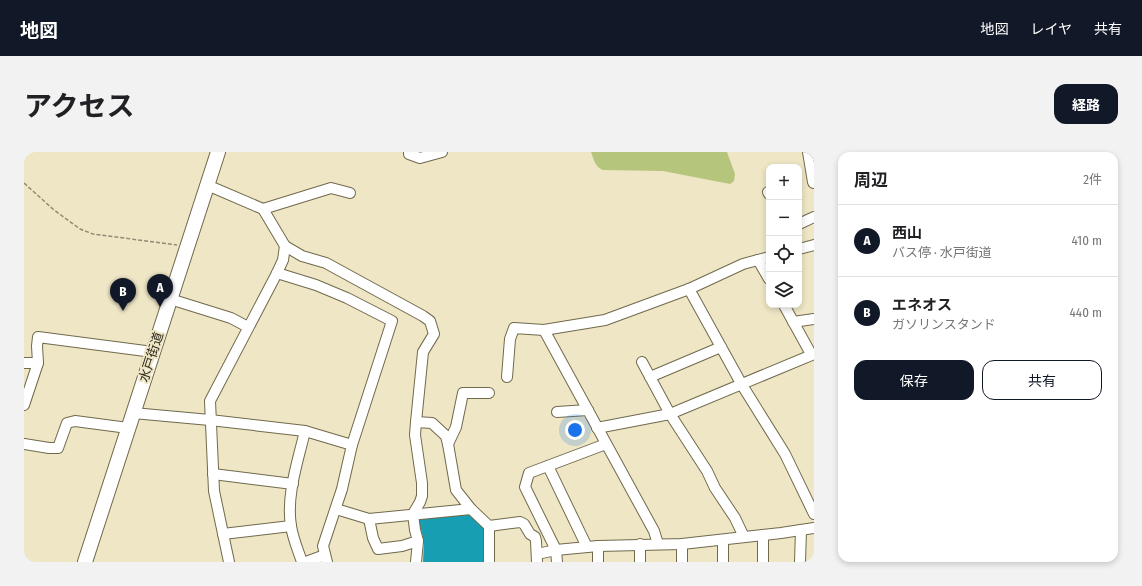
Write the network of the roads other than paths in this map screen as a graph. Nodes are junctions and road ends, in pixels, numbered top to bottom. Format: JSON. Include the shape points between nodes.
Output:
{"nodes":[{"id":1,"x":218,"y":152,"type":"edge"},
{"id":2,"x":409,"y":152,"type":"edge"},
{"id":3,"x":442,"y":152,"type":"edge"},
{"id":4,"x":809,"y":152,"type":"edge"},
{"id":5,"x":814,"y":182,"type":"edge"},
{"id":6,"x":207,"y":185,"type":"junction"},
{"id":7,"x":350,"y":193,"type":"dead end"},
{"id":8,"x":263,"y":209,"type":"junction"},
{"id":9,"x":814,"y":216,"type":"edge"},
{"id":10,"x":802,"y":222,"type":"edge"},
{"id":11,"x":814,"y":245,"type":"edge"},
{"id":12,"x":285,"y":246,"type":"junction"},
{"id":13,"x":802,"y":248,"type":"edge"},
{"id":14,"x":766,"y":258,"type":"edge"},
{"id":15,"x":758,"y":260,"type":"junction"},
{"id":16,"x":278,"y":273,"type":"junction"},
{"id":17,"x":766,"y":274,"type":"edge"},
{"id":18,"x":689,"y":289,"type":"junction"},
{"id":19,"x":170,"y":299,"type":"junction"},
{"id":20,"x":786,"y":308,"type":"edge"},
{"id":21,"x":814,"y":319,"type":"edge"},
{"id":22,"x":793,"y":322,"type":"junction"},
{"id":23,"x":248,"y":327,"type":"junction"},
{"id":24,"x":544,"y":330,"type":"junction"},
{"id":25,"x":721,"y":347,"type":"junction"},
{"id":26,"x":153,"y":352,"type":"junction"},
{"id":27,"x":813,"y":354,"type":"edge"},
{"id":28,"x":642,"y":362,"type":"dead end"},
{"id":29,"x":24,"y":363,"type":"edge"},
{"id":30,"x":38,"y":364,"type":"junction"},
{"id":31,"x":508,"y":377,"type":"dead end"},
{"id":32,"x":650,"y":377,"type":"junction"},
{"id":33,"x":742,"y":385,"type":"junction"},
{"id":34,"x":489,"y":393,"type":"dead end"},
{"id":35,"x":24,"y":405,"type":"edge"},
{"id":36,"x":588,"y":410,"type":"junction"},
{"id":37,"x":557,"y":412,"type":"dead end"},
{"id":38,"x":133,"y":413,"type":"junction"},
{"id":39,"x":670,"y":414,"type":"junction"},
{"id":40,"x":210,"y":420,"type":"junction"},
{"id":41,"x":416,"y":422,"type":"junction"},
{"id":42,"x":128,"y":428,"type":"junction"},
{"id":43,"x":597,"y":428,"type":"junction"},
{"id":44,"x":305,"y":431,"type":"junction"},
{"id":45,"x":24,"y":444,"type":"edge"},
{"id":46,"x":448,"y":444,"type":"junction"},
{"id":47,"x":606,"y":444,"type":"junction"},
{"id":48,"x":352,"y":445,"type":"junction"},
{"id":49,"x":548,"y":466,"type":"junction"},
{"id":50,"x":213,"y":474,"type":"junction"},
{"id":51,"x":293,"y":484,"type":"junction"},
{"id":52,"x":336,"y":509,"type":"junction"},
{"id":53,"x":471,"y":509,"type":"junction"},
{"id":54,"x":413,"y":514,"type":"junction"},
{"id":55,"x":814,"y":514,"type":"edge"},
{"id":56,"x":369,"y":519,"type":"junction"},
{"id":57,"x":291,"y":526,"type":"junction"},
{"id":58,"x":489,"y":526,"type":"junction"},
{"id":59,"x":814,"y":528,"type":"edge"},
{"id":60,"x":801,"y":530,"type":"junction"},
{"id":61,"x":224,"y":534,"type":"junction"},
{"id":62,"x":763,"y":535,"type":"junction"},
{"id":63,"x":744,"y":537,"type":"junction"},
{"id":64,"x":723,"y":540,"type":"junction"},
{"id":65,"x":418,"y":541,"type":"junction"},
{"id":66,"x":640,"y":544,"type":"junction"},
{"id":67,"x":658,"y":544,"type":"junction"},
{"id":68,"x":682,"y":544,"type":"junction"},
{"id":69,"x":598,"y":546,"type":"junction"},
{"id":70,"x":587,"y":547,"type":"junction"},
{"id":71,"x":556,"y":550,"type":"junction"},
{"id":72,"x":537,"y":558,"type":"edge"},
{"id":73,"x":326,"y":559,"type":"edge"},
{"id":74,"x":85,"y":562,"type":"edge"},
{"id":75,"x":229,"y":562,"type":"edge"},
{"id":76,"x":302,"y":562,"type":"edge"},
{"id":77,"x":306,"y":562,"type":"edge"},
{"id":78,"x":416,"y":562,"type":"edge"},
{"id":79,"x":489,"y":562,"type":"edge"},
{"id":80,"x":557,"y":562,"type":"edge"},
{"id":81,"x":598,"y":562,"type":"edge"},
{"id":82,"x":640,"y":562,"type":"edge"},
{"id":83,"x":682,"y":562,"type":"edge"},
{"id":84,"x":723,"y":562,"type":"edge"},
{"id":85,"x":763,"y":562,"type":"edge"},
{"id":86,"x":800,"y":562,"type":"edge"}],
"edges":[{"from":1,"to":6,"type":"highway","name":"水戸街道"},
{"from":2,"to":3,"type":"street","via":[[420,158]]},
{"from":4,"to":5,"type":"main road"},
{"from":6,"to":8,"type":"street"},
{"from":6,"to":19,"type":"highway","name":"水戸街道"},
{"from":7,"to":8,"type":"street","via":[[331,188]]},
{"from":8,"to":12,"type":"street"},
{"from":9,"to":10,"type":"street"},
{"from":11,"to":13,"type":"street"},
{"from":12,"to":16,"type":"street"},
{"from":12,"to":41,"type":"street","via":[[302,256],[326,263],[430,321],[434,334],[423,352]]},
{"from":14,"to":15,"type":"street"},
{"from":15,"to":17,"type":"street"},
{"from":15,"to":18,"type":"street","via":[[743,264]]},
{"from":16,"to":23,"type":"street"},
{"from":16,"to":48,"type":"street","via":[[347,298],[392,321]]},
{"from":18,"to":24,"type":"street","via":[[605,320]]},
{"from":18,"to":25,"type":"street"},
{"from":19,"to":23,"type":"street","via":[[231,318]]},
{"from":19,"to":26,"type":"highway","name":"水戸街道"},
{"from":20,"to":22,"type":"street"},
{"from":21,"to":22,"type":"street"},
{"from":22,"to":27,"type":"street"},
{"from":23,"to":40,"type":"street","via":[[210,401]]},
{"from":24,"to":31,"type":"street","via":[[514,328],[510,340]]},
{"from":24,"to":36,"type":"street"},
{"from":25,"to":32,"type":"street"},
{"from":25,"to":33,"type":"street"},
{"from":26,"to":30,"type":"street","via":[[38,337]]},
{"from":26,"to":38,"type":"highway","name":"水戸街道"},
{"from":27,"to":33,"type":"street"},
{"from":28,"to":32,"type":"street"},
{"from":29,"to":30,"type":"street"},
{"from":30,"to":35,"type":"street"},
{"from":32,"to":39,"type":"street"},
{"from":33,"to":39,"type":"street"},
{"from":33,"to":55,"type":"street","via":[[785,454]]},
{"from":34,"to":46,"type":"street","via":[[463,393],[456,427]]},
{"from":36,"to":37,"type":"street"},
{"from":36,"to":43,"type":"street"},
{"from":38,"to":40,"type":"street"},
{"from":38,"to":42,"type":"highway","name":"水戸街道"},
{"from":39,"to":43,"type":"street"},
{"from":39,"to":63,"type":"street","via":[[735,518]]},
{"from":40,"to":44,"type":"street"},
{"from":40,"to":50,"type":"street"},
{"from":41,"to":46,"type":"street","via":[[432,423],[446,436]]},
{"from":41,"to":54,"type":"street","via":[[422,496]]},
{"from":42,"to":45,"type":"street","via":[[74,421],[67,423],[58,448]]},
{"from":42,"to":74,"type":"highway","name":"水戸街道"},
{"from":43,"to":47,"type":"street"},
{"from":44,"to":48,"type":"street"},
{"from":44,"to":51,"type":"street"},
{"from":46,"to":53,"type":"street","via":[[456,490]]},
{"from":47,"to":49,"type":"street"},
{"from":47,"to":67,"type":"street","via":[[654,531]]},
{"from":48,"to":52,"type":"street"},
{"from":49,"to":70,"type":"street"},
{"from":49,"to":71,"type":"street","via":[[528,473],[525,487]]},
{"from":50,"to":51,"type":"street"},
{"from":50,"to":61,"type":"street","via":[[215,498]]},
{"from":51,"to":57,"type":"street"},
{"from":52,"to":56,"type":"street"},
{"from":52,"to":73,"type":"street","via":[[323,546]]},
{"from":53,"to":54,"type":"street"},
{"from":53,"to":58,"type":"street"},
{"from":54,"to":56,"type":"street"},
{"from":54,"to":65,"type":"street"},
{"from":56,"to":65,"type":"street","via":[[378,549]]},
{"from":57,"to":61,"type":"street"},
{"from":57,"to":76,"type":"street"},
{"from":58,"to":72,"type":"street","via":[[520,522],[524,524],[535,537]]},
{"from":58,"to":79,"type":"street"},
{"from":59,"to":60,"type":"street"},
{"from":60,"to":62,"type":"street"},
{"from":60,"to":86,"type":"street"},
{"from":61,"to":75,"type":"street"},
{"from":62,"to":63,"type":"street"},
{"from":62,"to":85,"type":"street"},
{"from":63,"to":64,"type":"street"},
{"from":64,"to":68,"type":"street"},
{"from":64,"to":84,"type":"street"},
{"from":65,"to":78,"type":"street"},
{"from":66,"to":67,"type":"street"},
{"from":66,"to":69,"type":"street"},
{"from":66,"to":82,"type":"street"},
{"from":67,"to":68,"type":"street"},
{"from":68,"to":83,"type":"street"},
{"from":69,"to":70,"type":"street"},
{"from":69,"to":81,"type":"street"},
{"from":70,"to":71,"type":"street"},
{"from":71,"to":72,"type":"street"},
{"from":71,"to":80,"type":"street"},
{"from":73,"to":77,"type":"street"}]}
